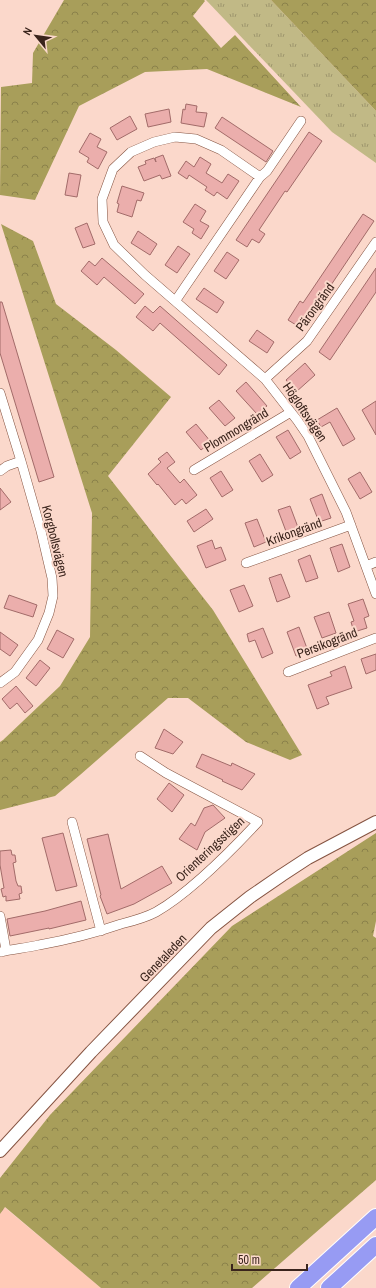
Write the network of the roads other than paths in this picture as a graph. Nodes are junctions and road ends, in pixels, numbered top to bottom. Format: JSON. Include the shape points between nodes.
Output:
{"nodes":[{"id":1,"x":301,"y":122,"type":"dead end"},
{"id":2,"x":260,"y":177,"type":"junction"},
{"id":3,"x":376,"y":242,"type":"edge"},
{"id":4,"x":176,"y":300,"type":"junction"},
{"id":5,"x":266,"y":379,"type":"junction"},
{"id":6,"x":0,"y":393,"type":"edge"},
{"id":7,"x":291,"y":412,"type":"junction"},
{"id":8,"x":20,"y":461,"type":"junction"},
{"id":9,"x":194,"y":470,"type":"dead end"},
{"id":10,"x":0,"y":471,"type":"edge"},
{"id":11,"x":351,"y":525,"type":"junction"},
{"id":12,"x":376,"y":562,"type":"edge"},
{"id":13,"x":246,"y":563,"type":"dead end"},
{"id":14,"x":366,"y":566,"type":"junction"},
{"id":15,"x":376,"y":594,"type":"edge"},
{"id":16,"x":376,"y":638,"type":"edge"},
{"id":17,"x":288,"y":672,"type":"dead end"},
{"id":18,"x":0,"y":683,"type":"edge"},
{"id":19,"x":140,"y":756,"type":"dead end"},
{"id":20,"x":72,"y":822,"type":"dead end"},
{"id":21,"x":376,"y":822,"type":"edge"},
{"id":22,"x":0,"y":916,"type":"edge"},
{"id":23,"x":100,"y":931,"type":"junction"},
{"id":24,"x":3,"y":951,"type":"edge"},
{"id":25,"x":0,"y":1151,"type":"edge"},
{"id":26,"x":376,"y":1218,"type":"edge"},
{"id":27,"x":376,"y":1245,"type":"edge"},
{"id":28,"x":298,"y":1288,"type":"edge"},
{"id":29,"x":329,"y":1288,"type":"edge"}],
"edges":[{"from":1,"to":2,"type":"street"},
{"from":2,"to":4,"type":"street"},
{"from":2,"to":4,"type":"street","name":"Högloftsvägen","via":[[221,150],[196,139],[175,137],[154,142],[131,152],[113,168],[102,199],[103,222],[114,245]]},
{"from":3,"to":5,"type":"street","name":"Pärongränd","via":[[307,341]]},
{"from":4,"to":5,"type":"street","name":"Högloftsvägen"},
{"from":5,"to":7,"type":"street","name":"Högloftsvägen"},
{"from":6,"to":8,"type":"street","name":"Korgbollsvägen"},
{"from":7,"to":9,"type":"street","name":"Plommongränd"},
{"from":7,"to":11,"type":"street","name":"Högloftsvägen","via":[[308,436]]},
{"from":8,"to":10,"type":"street"},
{"from":8,"to":18,"type":"street","name":"Korgbollsvägen","via":[[41,531],[51,572],[53,596],[38,640],[15,672]]},
{"from":11,"to":13,"type":"street","name":"Krikongränd"},
{"from":11,"to":14,"type":"street","name":"Högloftsvägen"},
{"from":12,"to":14,"type":"street"},
{"from":14,"to":15,"type":"street","name":"Högloftsvägen"},
{"from":16,"to":17,"type":"street","name":"Persikogränd"},
{"from":19,"to":23,"type":"street","name":"Orienteringsstigen","via":[[166,773],[258,822],[233,848],[174,900],[141,918]]},
{"from":20,"to":23,"type":"street"},
{"from":21,"to":25,"type":"main road","name":"Genetaleden","via":[[308,858],[250,897],[211,928]]},
{"from":22,"to":24,"type":"street","name":"Orienteringsstigen"},
{"from":23,"to":24,"type":"street","name":"Orienteringsstigen"},
{"from":26,"to":28,"type":"highway"},
{"from":27,"to":29,"type":"highway"}]}
